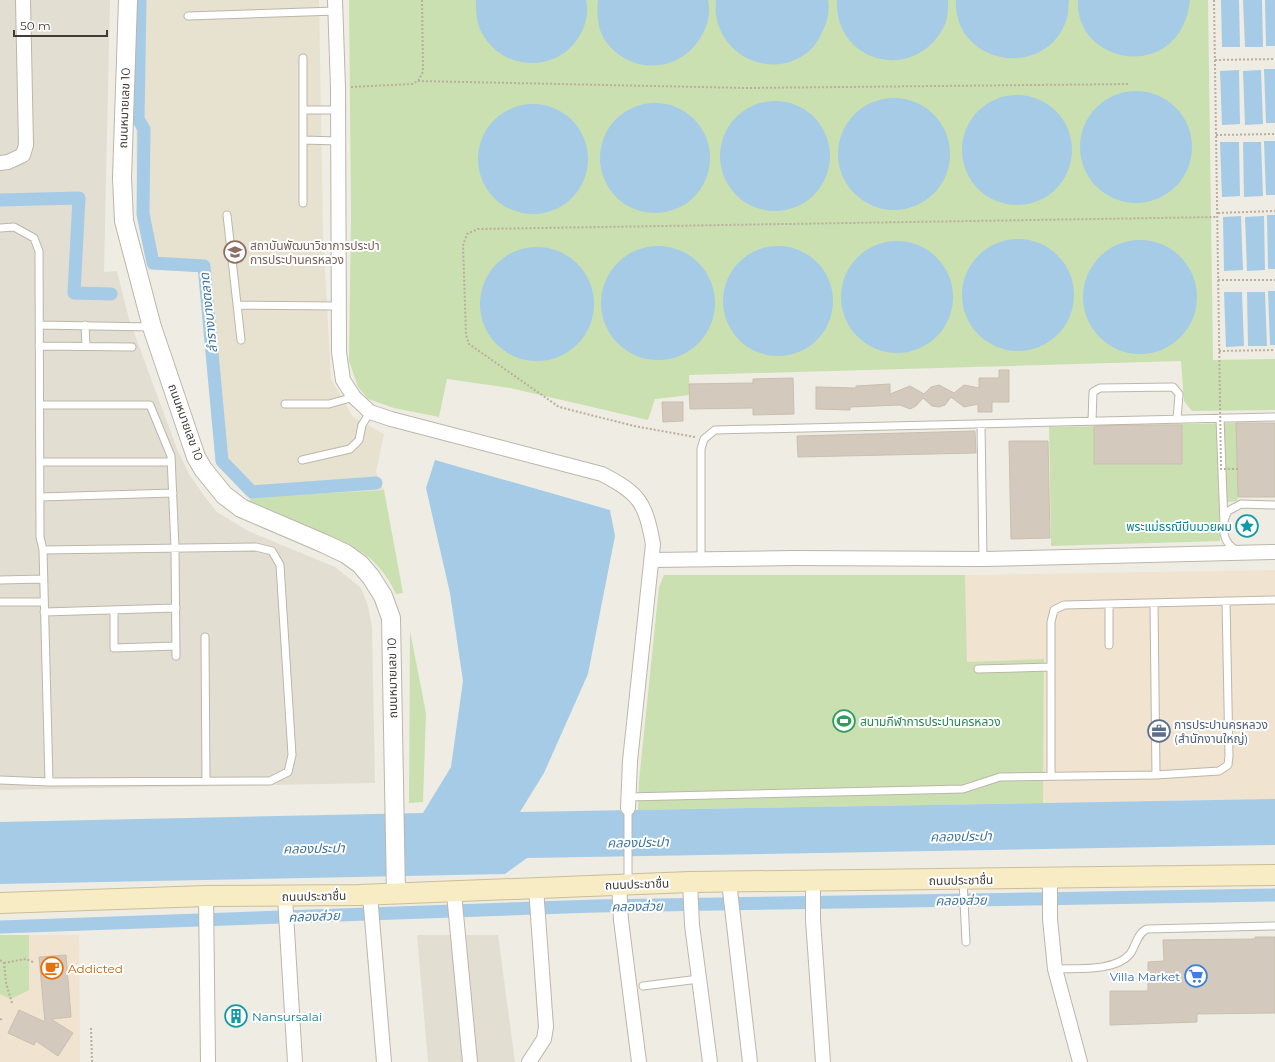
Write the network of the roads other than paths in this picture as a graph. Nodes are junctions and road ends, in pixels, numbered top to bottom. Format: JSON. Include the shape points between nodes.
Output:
{"nodes":[{"id":1,"x":23,"y":0,"type":"edge"},
{"id":2,"x":128,"y":0,"type":"edge"},
{"id":3,"x":335,"y":6,"type":"edge"},
{"id":4,"x":188,"y":16,"type":"dead end"},
{"id":5,"x":303,"y":58,"type":"dead end"},
{"id":6,"x":304,"y":110,"type":"junction"},
{"id":7,"x":338,"y":110,"type":"junction"},
{"id":8,"x":304,"y":140,"type":"junction"},
{"id":9,"x":338,"y":141,"type":"junction"},
{"id":10,"x":0,"y":163,"type":"edge"},
{"id":11,"x":303,"y":203,"type":"dead end"},
{"id":12,"x":227,"y":215,"type":"dead end"},
{"id":13,"x":0,"y":228,"type":"edge"},
{"id":14,"x":238,"y":304,"type":"junction"},
{"id":15,"x":338,"y":306,"type":"junction"},
{"id":16,"x":39,"y":325,"type":"junction"},
{"id":17,"x":85,"y":325,"type":"junction"},
{"id":18,"x":152,"y":327,"type":"junction"},
{"id":19,"x":241,"y":340,"type":"dead end"},
{"id":20,"x":39,"y":346,"type":"junction"},
{"id":21,"x":86,"y":346,"type":"junction"},
{"id":22,"x":132,"y":347,"type":"dead end"},
{"id":23,"x":354,"y":397,"type":"junction"},
{"id":24,"x":285,"y":404,"type":"dead end"},
{"id":25,"x":40,"y":405,"type":"junction"},
{"id":26,"x":370,"y":412,"type":"junction"},
{"id":27,"x":1275,"y":417,"type":"edge"},
{"id":28,"x":1220,"y":418,"type":"junction"},
{"id":29,"x":1177,"y":419,"type":"junction"},
{"id":30,"x":1092,"y":421,"type":"junction"},
{"id":31,"x":981,"y":424,"type":"junction"},
{"id":32,"x":302,"y":460,"type":"dead end"},
{"id":33,"x":40,"y":462,"type":"junction"},
{"id":34,"x":171,"y":462,"type":"junction"},
{"id":35,"x":173,"y":493,"type":"junction"},
{"id":36,"x":40,"y":497,"type":"junction"},
{"id":37,"x":1275,"y":505,"type":"edge"},
{"id":38,"x":1224,"y":524,"type":"junction"},
{"id":39,"x":176,"y":548,"type":"junction"},
{"id":40,"x":43,"y":550,"type":"junction"},
{"id":41,"x":1275,"y":552,"type":"edge"},
{"id":42,"x":1244,"y":553,"type":"junction"},
{"id":43,"x":702,"y":559,"type":"junction"},
{"id":44,"x":983,"y":559,"type":"junction"},
{"id":45,"x":652,"y":560,"type":"junction"},
{"id":46,"x":43,"y":579,"type":"junction"},
{"id":47,"x":0,"y":580,"type":"edge"},
{"id":48,"x":1226,"y":600,"type":"junction"},
{"id":49,"x":1275,"y":600,"type":"edge"},
{"id":50,"x":0,"y":602,"type":"edge"},
{"id":51,"x":44,"y":602,"type":"junction"},
{"id":52,"x":1154,"y":604,"type":"junction"},
{"id":53,"x":1109,"y":605,"type":"junction"},
{"id":54,"x":176,"y":608,"type":"junction"},
{"id":55,"x":114,"y":610,"type":"junction"},
{"id":56,"x":44,"y":612,"type":"junction"},
{"id":57,"x":205,"y":637,"type":"dead end"},
{"id":58,"x":1109,"y":645,"type":"dead end"},
{"id":59,"x":176,"y":646,"type":"junction"},
{"id":60,"x":176,"y":656,"type":"dead end"},
{"id":61,"x":1051,"y":667,"type":"junction"},
{"id":62,"x":978,"y":669,"type":"dead end"},
{"id":63,"x":1156,"y":775,"type":"junction"},
{"id":64,"x":1051,"y":776,"type":"junction"},
{"id":65,"x":0,"y":780,"type":"edge"},
{"id":66,"x":206,"y":781,"type":"junction"},
{"id":67,"x":49,"y":782,"type":"junction"},
{"id":68,"x":628,"y":802,"type":"junction"},
{"id":69,"x":1275,"y":875,"type":"edge"},
{"id":70,"x":963,"y":885,"type":"junction"},
{"id":71,"x":1050,"y":885,"type":"junction"},
{"id":72,"x":396,"y":887,"type":"junction"},
{"id":73,"x":622,"y":889,"type":"junction"},
{"id":74,"x":730,"y":889,"type":"junction"},
{"id":75,"x":814,"y":889,"type":"junction"},
{"id":76,"x":690,"y":890,"type":"junction"},
{"id":77,"x":454,"y":899,"type":"junction"},
{"id":78,"x":370,"y":901,"type":"junction"},
{"id":79,"x":206,"y":902,"type":"junction"},
{"id":80,"x":0,"y":903,"type":"edge"},
{"id":81,"x":286,"y":904,"type":"junction"},
{"id":82,"x":537,"y":904,"type":"junction"},
{"id":83,"x":1275,"y":926,"type":"edge"},
{"id":84,"x":966,"y":942,"type":"dead end"},
{"id":85,"x":1054,"y":969,"type":"junction"},
{"id":86,"x":699,"y":978,"type":"junction"},
{"id":87,"x":643,"y":986,"type":"dead end"},
{"id":88,"x":208,"y":1062,"type":"edge"},
{"id":89,"x":295,"y":1062,"type":"edge"},
{"id":90,"x":384,"y":1062,"type":"edge"},
{"id":91,"x":470,"y":1062,"type":"edge"},
{"id":92,"x":529,"y":1062,"type":"edge"},
{"id":93,"x":639,"y":1062,"type":"edge"},
{"id":94,"x":710,"y":1062,"type":"edge"},
{"id":95,"x":750,"y":1062,"type":"edge"},
{"id":96,"x":822,"y":1062,"type":"edge"},
{"id":97,"x":1080,"y":1062,"type":"edge"}],
"edges":[{"from":1,"to":10,"type":"street","via":[[26,145],[23,154]]},
{"from":2,"to":18,"type":"street","name":"ถนนหมายเลข 10","via":[[122,199],[132,256]]},
{"from":3,"to":4,"type":"lane"},
{"from":3,"to":7,"type":"street"},
{"from":5,"to":6,"type":"lane"},
{"from":6,"to":7,"type":"lane"},
{"from":6,"to":8,"type":"lane"},
{"from":7,"to":9,"type":"street"},
{"from":8,"to":9,"type":"lane"},
{"from":8,"to":11,"type":"lane"},
{"from":9,"to":15,"type":"street"},
{"from":12,"to":14,"type":"lane"},
{"from":13,"to":16,"type":"lane","via":[[14,227],[34,238],[39,251]]},
{"from":14,"to":15,"type":"lane"},
{"from":14,"to":19,"type":"lane"},
{"from":15,"to":23,"type":"street","via":[[339,352],[343,380]]},
{"from":16,"to":17,"type":"lane"},
{"from":16,"to":20,"type":"lane"},
{"from":17,"to":18,"type":"lane"},
{"from":17,"to":21,"type":"lane"},
{"from":18,"to":72,"type":"street","name":"ถนนหมายเลข 10","via":[[196,457],[224,495],[241,508],[346,554],[360,564],[383,596],[391,618]]},
{"from":20,"to":21,"type":"lane"},
{"from":20,"to":25,"type":"lane"},
{"from":21,"to":22,"type":"lane"},
{"from":23,"to":24,"type":"lane","via":[[329,404]]},
{"from":23,"to":26,"type":"street"},
{"from":25,"to":33,"type":"lane"},
{"from":25,"to":34,"type":"lane","via":[[150,405],[171,456]]},
{"from":26,"to":32,"type":"lane","via":[[362,425],[359,440],[350,449]]},
{"from":26,"to":45,"type":"street","via":[[602,474],[624,485],[638,498],[648,517],[653,544]]},
{"from":27,"to":28,"type":"lane"},
{"from":28,"to":29,"type":"lane"},
{"from":28,"to":38,"type":"lane"},
{"from":29,"to":30,"type":"lane"},
{"from":29,"to":30,"type":"lane","via":[[1179,394],[1173,387],[1100,388],[1093,392]]},
{"from":30,"to":31,"type":"lane"},
{"from":31,"to":43,"type":"lane","via":[[714,430],[704,439],[701,449]]},
{"from":31,"to":44,"type":"lane"},
{"from":33,"to":34,"type":"lane"},
{"from":33,"to":36,"type":"lane"},
{"from":34,"to":35,"type":"lane"},
{"from":35,"to":36,"type":"lane"},
{"from":35,"to":39,"type":"lane"},
{"from":36,"to":40,"type":"lane","via":[[40,537]]},
{"from":37,"to":38,"type":"lane","via":[[1237,505],[1228,511]]},
{"from":38,"to":42,"type":"lane","via":[[1228,545]]},
{"from":39,"to":40,"type":"lane"},
{"from":39,"to":54,"type":"lane"},
{"from":39,"to":66,"type":"lane","via":[[256,547],[272,551],[280,565],[292,755],[288,772],[270,781]]},
{"from":40,"to":46,"type":"lane"},
{"from":41,"to":42,"type":"street"},
{"from":42,"to":44,"type":"street"},
{"from":43,"to":44,"type":"street"},
{"from":43,"to":45,"type":"street"},
{"from":45,"to":68,"type":"street","via":[[632,737]]},
{"from":46,"to":47,"type":"lane"},
{"from":46,"to":51,"type":"lane"},
{"from":48,"to":49,"type":"lane"},
{"from":48,"to":52,"type":"lane"},
{"from":48,"to":63,"type":"lane","via":[[1228,765],[1219,771]]},
{"from":50,"to":51,"type":"lane"},
{"from":51,"to":56,"type":"lane"},
{"from":52,"to":53,"type":"lane"},
{"from":52,"to":63,"type":"lane"},
{"from":53,"to":58,"type":"lane"},
{"from":53,"to":61,"type":"lane","via":[[1064,605],[1054,610],[1051,622]]},
{"from":54,"to":55,"type":"lane"},
{"from":54,"to":59,"type":"lane"},
{"from":55,"to":56,"type":"lane"},
{"from":55,"to":59,"type":"lane","via":[[114,648]]},
{"from":56,"to":67,"type":"lane"},
{"from":57,"to":66,"type":"lane"},
{"from":59,"to":60,"type":"lane"},
{"from":61,"to":62,"type":"lane"},
{"from":61,"to":64,"type":"lane"},
{"from":63,"to":64,"type":"lane"},
{"from":64,"to":68,"type":"lane","via":[[1000,777],[963,790]]},
{"from":65,"to":67,"type":"lane"},
{"from":66,"to":67,"type":"lane"},
{"from":68,"to":73,"type":"lane","via":[[628,862]]},
{"from":69,"to":71,"type":"main road","name":"ถนนประชาชื่น"},
{"from":70,"to":71,"type":"main road","name":"ถนนประชาชื่น"},
{"from":70,"to":75,"type":"main road","name":"ถนนประชาชื่น"},
{"from":70,"to":84,"type":"lane"},
{"from":71,"to":85,"type":"street"},
{"from":72,"to":77,"type":"main road","name":"ถนนประชาชื่น"},
{"from":72,"to":78,"type":"main road","name":"ถนนประชาชื่น"},
{"from":73,"to":76,"type":"main road","name":"ถนนประชาชื่น"},
{"from":73,"to":82,"type":"main road","name":"ถนนประชาชื่น"},
{"from":73,"to":93,"type":"street","via":[[621,920]]},
{"from":74,"to":75,"type":"main road","name":"ถนนประชาชื่น"},
{"from":74,"to":76,"type":"main road","name":"ถนนประชาชื่น"},
{"from":74,"to":95,"type":"street"},
{"from":75,"to":96,"type":"street"},
{"from":76,"to":86,"type":"street"},
{"from":77,"to":82,"type":"main road","name":"ถนนประชาชื่น"},
{"from":77,"to":91,"type":"street"},
{"from":78,"to":81,"type":"main road","name":"ถนนประชาชื่น"},
{"from":78,"to":90,"type":"street"},
{"from":79,"to":80,"type":"main road","name":"ถนนประชาชื่น"},
{"from":79,"to":81,"type":"main road","name":"ถนนประชาชื่น"},
{"from":79,"to":88,"type":"street"},
{"from":81,"to":89,"type":"street"},
{"from":82,"to":92,"type":"street","via":[[546,1027],[544,1039]]},
{"from":83,"to":85,"type":"lane","via":[[1147,928],[1129,955],[1117,963]]},
{"from":85,"to":97,"type":"street"},
{"from":86,"to":87,"type":"lane"},
{"from":86,"to":94,"type":"street"}]}
